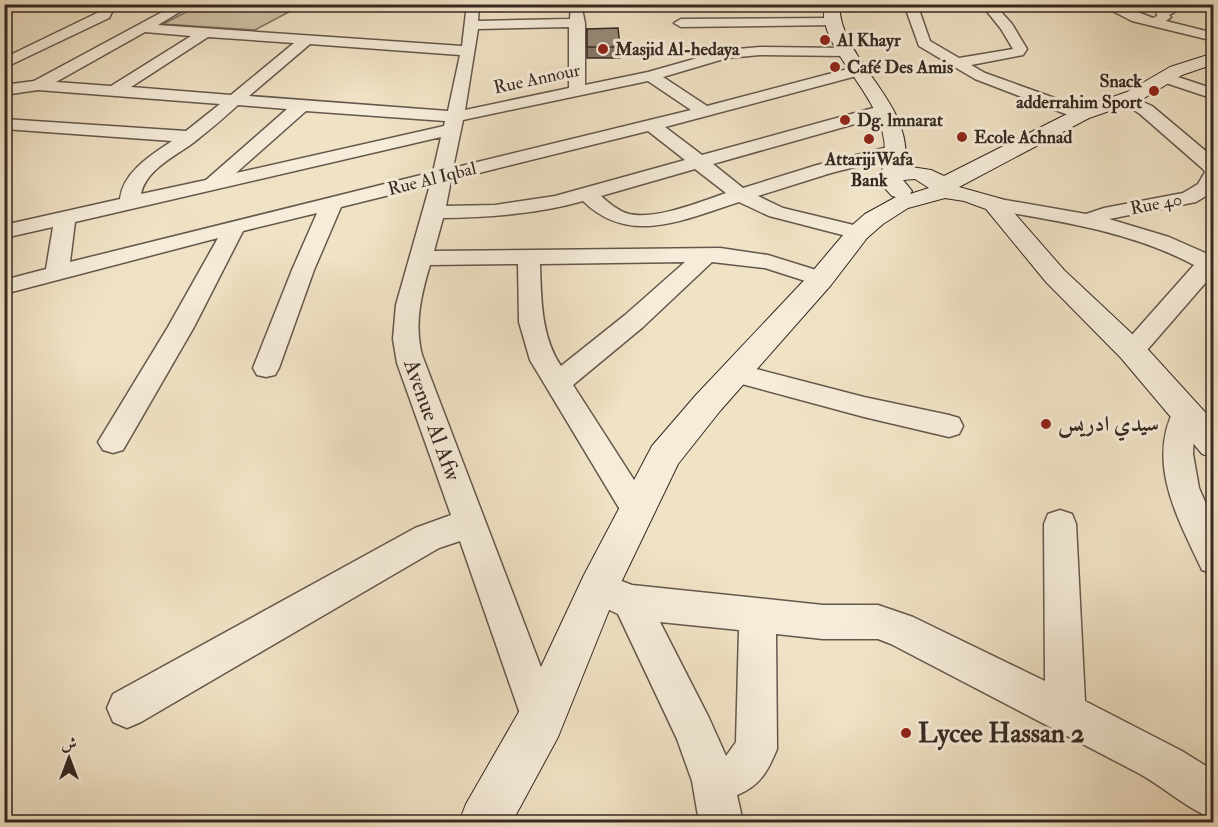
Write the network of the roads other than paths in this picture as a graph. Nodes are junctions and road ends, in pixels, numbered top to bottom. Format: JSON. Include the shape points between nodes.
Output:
{"nodes":[{"id":1,"x":27,"y":4,"type":"edge"},
{"id":2,"x":110,"y":4,"type":"edge"},
{"id":3,"x":187,"y":4,"type":"edge"},
{"id":4,"x":473,"y":4,"type":"edge"},
{"id":5,"x":576,"y":4,"type":"edge"},
{"id":6,"x":910,"y":4,"type":"edge"},
{"id":7,"x":987,"y":4,"type":"edge"},
{"id":8,"x":1105,"y":4,"type":"edge"},
{"id":9,"x":1184,"y":4,"type":"edge"},
{"id":10,"x":4,"y":8,"type":"edge"},
{"id":11,"x":832,"y":13,"type":"edge"},
{"id":12,"x":681,"y":22,"type":"dead end"},
{"id":13,"x":1155,"y":22,"type":"junction"},
{"id":14,"x":578,"y":23,"type":"junction"},
{"id":15,"x":472,"y":26,"type":"junction"},
{"id":16,"x":140,"y":28,"type":"junction"},
{"id":17,"x":206,"y":32,"type":"junction"},
{"id":18,"x":1214,"y":37,"type":"edge"},
{"id":19,"x":305,"y":41,"type":"junction"},
{"id":20,"x":468,"y":51,"type":"junction"},
{"id":21,"x":848,"y":52,"type":"junction"},
{"id":22,"x":1214,"y":58,"type":"edge"},
{"id":23,"x":957,"y":63,"type":"junction"},
{"id":24,"x":4,"y":64,"type":"edge"},
{"id":25,"x":859,"y":71,"type":"junction"},
{"id":26,"x":651,"y":76,"type":"junction"},
{"id":27,"x":1166,"y":78,"type":"junction"},
{"id":28,"x":38,"y":85,"type":"junction"},
{"id":29,"x":4,"y":90,"type":"edge"},
{"id":30,"x":96,"y":90,"type":"junction"},
{"id":31,"x":114,"y":91,"type":"junction"},
{"id":32,"x":577,"y":91,"type":"junction"},
{"id":33,"x":1214,"y":94,"type":"edge"},
{"id":34,"x":237,"y":99,"type":"junction"},
{"id":35,"x":1125,"y":99,"type":"junction"},
{"id":36,"x":80,"y":102,"type":"dead end"},
{"id":37,"x":302,"y":105,"type":"junction"},
{"id":38,"x":884,"y":110,"type":"junction"},
{"id":39,"x":705,"y":112,"type":"junction"},
{"id":40,"x":61,"y":114,"type":"dead end"},
{"id":41,"x":1082,"y":114,"type":"junction"},
{"id":42,"x":454,"y":123,"type":"junction"},
{"id":43,"x":4,"y":124,"type":"edge"},
{"id":44,"x":652,"y":125,"type":"junction"},
{"id":45,"x":41,"y":126,"type":"junction"},
{"id":46,"x":190,"y":137,"type":"junction"},
{"id":47,"x":698,"y":162,"type":"junction"},
{"id":48,"x":1214,"y":173,"type":"edge"},
{"id":49,"x":442,"y":175,"type":"junction"},
{"id":50,"x":918,"y":180,"type":"junction"},
{"id":51,"x":213,"y":183,"type":"junction"},
{"id":52,"x":589,"y":195,"type":"junction"},
{"id":53,"x":741,"y":196,"type":"junction"},
{"id":54,"x":130,"y":201,"type":"junction"},
{"id":55,"x":332,"y":203,"type":"junction"},
{"id":56,"x":994,"y":204,"type":"junction"},
{"id":57,"x":434,"y":212,"type":"junction"},
{"id":58,"x":65,"y":218,"type":"junction"},
{"id":59,"x":1089,"y":220,"type":"junction"},
{"id":60,"x":234,"y":228,"type":"junction"},
{"id":61,"x":4,"y":232,"type":"edge"},
{"id":62,"x":858,"y":233,"type":"junction"},
{"id":63,"x":706,"y":255,"type":"junction"},
{"id":64,"x":422,"y":258,"type":"junction"},
{"id":65,"x":529,"y":258,"type":"junction"},
{"id":66,"x":1212,"y":263,"type":"edge"},
{"id":67,"x":57,"y":273,"type":"junction"},
{"id":68,"x":821,"y":279,"type":"junction"},
{"id":69,"x":4,"y":287,"type":"edge"},
{"id":70,"x":1132,"y":351,"type":"junction"},
{"id":71,"x":266,"y":368,"type":"dead end"},
{"id":72,"x":737,"y":373,"type":"junction"},
{"id":73,"x":557,"y":384,"type":"junction"},
{"id":74,"x":1186,"y":412,"type":"junction"},
{"id":75,"x":949,"y":426,"type":"dead end"},
{"id":76,"x":113,"y":442,"type":"dead end"},
{"id":77,"x":1214,"y":445,"type":"edge"},
{"id":78,"x":636,"y":508,"type":"junction"},
{"id":79,"x":469,"y":523,"type":"junction"},
{"id":80,"x":1060,"y":524,"type":"dead end"},
{"id":81,"x":1214,"y":559,"type":"edge"},
{"id":82,"x":614,"y":595,"type":"junction"},
{"id":83,"x":758,"y":615,"type":"junction"},
{"id":84,"x":127,"y":708,"type":"dead end"},
{"id":85,"x":1065,"y":711,"type":"junction"},
{"id":86,"x":541,"y":720,"type":"junction"},
{"id":87,"x":713,"y":781,"type":"junction"},
{"id":88,"x":1214,"y":798,"type":"edge"},
{"id":89,"x":484,"y":822,"type":"edge"},
{"id":90,"x":721,"y":822,"type":"edge"}],
"edges":[{"from":1,"to":10,"type":"street"},
{"from":2,"to":24,"type":"street","via":[[104,15]]},
{"from":3,"to":16,"type":"street"},
{"from":4,"to":15,"type":"street","name":"Avenue Al Afw"},
{"from":5,"to":14,"type":"street"},
{"from":6,"to":23,"type":"street","via":[[924,43]]},
{"from":7,"to":23,"type":"street","via":[[1020,49]]},
{"from":8,"to":13,"type":"street"},
{"from":9,"to":13,"type":"street","via":[[1162,13],[1164,17]]},
{"from":11,"to":12,"type":"street"},
{"from":11,"to":21,"type":"street"},
{"from":13,"to":18,"type":"street"},
{"from":14,"to":15,"type":"street"},
{"from":14,"to":32,"type":"street"},
{"from":15,"to":20,"type":"street","name":"Avenue Al Afw"},
{"from":16,"to":17,"type":"street"},
{"from":16,"to":28,"type":"street"},
{"from":17,"to":19,"type":"street"},
{"from":17,"to":31,"type":"street"},
{"from":19,"to":20,"type":"street"},
{"from":19,"to":34,"type":"street"},
{"from":20,"to":42,"type":"street","name":"Avenue Al Afw"},
{"from":21,"to":25,"type":"street"},
{"from":21,"to":26,"type":"street","name":"Rue Annour","via":[[742,52],[694,57]]},
{"from":22,"to":27,"type":"street"},
{"from":23,"to":41,"type":"street","via":[[980,76]]},
{"from":25,"to":38,"type":"street"},
{"from":25,"to":39,"type":"street","name":"Rue Al Iqbal"},
{"from":26,"to":32,"type":"street","name":"Rue Annour"},
{"from":26,"to":39,"type":"street"},
{"from":27,"to":33,"type":"street"},
{"from":27,"to":35,"type":"street"},
{"from":28,"to":29,"type":"street"},
{"from":28,"to":30,"type":"street"},
{"from":30,"to":31,"type":"street"},
{"from":30,"to":36,"type":"street"},
{"from":31,"to":34,"type":"street"},
{"from":32,"to":42,"type":"street","name":"Rue Annour"},
{"from":34,"to":37,"type":"street"},
{"from":34,"to":46,"type":"street"},
{"from":35,"to":41,"type":"street"},
{"from":35,"to":48,"type":"street","name":"Rue 40","via":[[1151,114],[1210,165]]},
{"from":37,"to":42,"type":"street"},
{"from":37,"to":51,"type":"street"},
{"from":38,"to":47,"type":"street"},
{"from":38,"to":50,"type":"street"},
{"from":39,"to":44,"type":"street","name":"Rue Al Iqbal"},
{"from":40,"to":45,"type":"street"},
{"from":41,"to":50,"type":"street","via":[[1044,135]]},
{"from":42,"to":49,"type":"street","name":"Avenue Al Afw"},
{"from":42,"to":51,"type":"street","name":"Rue Annour"},
{"from":43,"to":45,"type":"street"},
{"from":44,"to":47,"type":"street"},
{"from":44,"to":49,"type":"street","name":"Rue Al Iqbal"},
{"from":45,"to":46,"type":"street"},
{"from":46,"to":54,"type":"street","via":[[138,176],[129,193]]},
{"from":47,"to":52,"type":"street"},
{"from":47,"to":53,"type":"street"},
{"from":48,"to":59,"type":"street","name":"Rue 40","via":[[1206,188],[1190,198]]},
{"from":49,"to":55,"type":"street","name":"Rue Al Iqbal"},
{"from":49,"to":57,"type":"street","name":"Avenue Al Afw"},
{"from":50,"to":53,"type":"street","via":[[824,169]]},
{"from":50,"to":56,"type":"street"},
{"from":50,"to":62,"type":"street"},
{"from":51,"to":54,"type":"street","name":"Rue Annour"},
{"from":52,"to":53,"type":"street","via":[[615,218],[636,221],[681,214]]},
{"from":52,"to":57,"type":"street","via":[[526,208]]},
{"from":53,"to":62,"type":"street","via":[[776,212]]},
{"from":54,"to":58,"type":"street","name":"Rue Annour"},
{"from":55,"to":60,"type":"street","name":"Rue Al Iqbal"},
{"from":55,"to":71,"type":"street"},
{"from":56,"to":59,"type":"street"},
{"from":56,"to":70,"type":"street","via":[[1055,276]]},
{"from":57,"to":64,"type":"street","name":"Avenue Al Afw"},
{"from":58,"to":61,"type":"street","name":"Rue Annour"},
{"from":58,"to":67,"type":"street"},
{"from":59,"to":66,"type":"street","via":[[1149,237]]},
{"from":60,"to":67,"type":"street","name":"Rue Al Iqbal"},
{"from":60,"to":76,"type":"street"},
{"from":62,"to":68,"type":"street"},
{"from":63,"to":65,"type":"street"},
{"from":63,"to":68,"type":"street","via":[[768,262]]},
{"from":63,"to":73,"type":"street"},
{"from":64,"to":65,"type":"street"},
{"from":64,"to":79,"type":"street","name":"Avenue Al Afw","via":[[405,328],[409,363]]},
{"from":65,"to":73,"type":"street","via":[[533,332]]},
{"from":66,"to":70,"type":"street"},
{"from":67,"to":69,"type":"street","name":"Rue Al Iqbal"},
{"from":68,"to":72,"type":"street"},
{"from":70,"to":74,"type":"street"},
{"from":72,"to":75,"type":"street"},
{"from":72,"to":78,"type":"street","via":[[664,456]]},
{"from":73,"to":78,"type":"street"},
{"from":74,"to":77,"type":"street"},
{"from":74,"to":81,"type":"street","via":[[1179,432],[1182,492]]},
{"from":78,"to":82,"type":"street"},
{"from":79,"to":84,"type":"street","via":[[428,538]]},
{"from":79,"to":86,"type":"street","name":"Avenue Al Afw"},
{"from":80,"to":85,"type":"street"},
{"from":82,"to":83,"type":"street"},
{"from":82,"to":86,"type":"street"},
{"from":82,"to":87,"type":"street","via":[[695,732]]},
{"from":83,"to":85,"type":"street","via":[[823,622],[878,622],[900,629]]},
{"from":83,"to":87,"type":"street","via":[[756,749],[739,773]]},
{"from":85,"to":88,"type":"street","via":[[1164,763]]},
{"from":86,"to":89,"type":"street"},
{"from":87,"to":90,"type":"street"}]}
